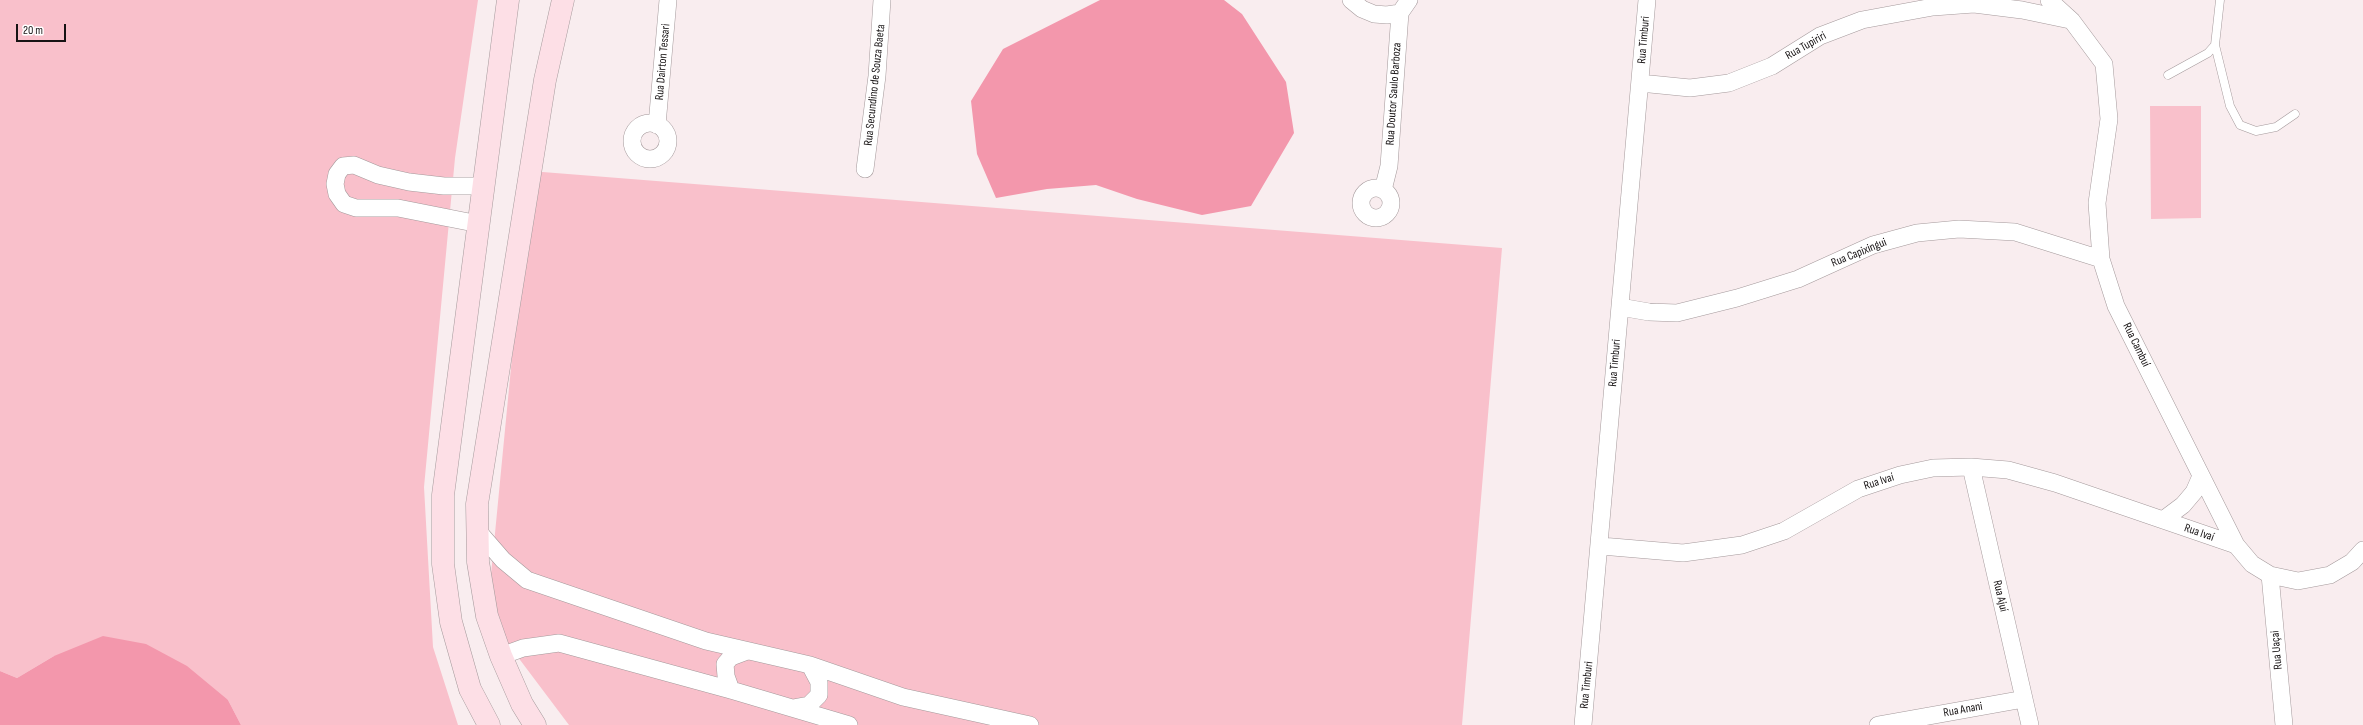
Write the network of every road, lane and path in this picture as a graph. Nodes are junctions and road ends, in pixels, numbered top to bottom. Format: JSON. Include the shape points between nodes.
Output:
{"nodes":[{"id":1,"x":508,"y":0,"type":"edge"},
{"id":2,"x":564,"y":0,"type":"edge"},
{"id":3,"x":668,"y":0,"type":"edge"},
{"id":4,"x":882,"y":0,"type":"edge"},
{"id":5,"x":1352,"y":0,"type":"edge"},
{"id":6,"x":1647,"y":0,"type":"edge"},
{"id":7,"x":2049,"y":0,"type":"edge"},
{"id":8,"x":2220,"y":0,"type":"edge"},
{"id":9,"x":1978,"y":2,"type":"edge"},
{"id":10,"x":1404,"y":7,"type":"edge"},
{"id":11,"x":2072,"y":21,"type":"junction"},
{"id":12,"x":2216,"y":45,"type":"junction"},
{"id":13,"x":2168,"y":75,"type":"dead end"},
{"id":14,"x":1640,"y":83,"type":"junction"},
{"id":15,"x":2295,"y":114,"type":"dead end"},
{"id":16,"x":657,"y":125,"type":"dead end"},
{"id":17,"x":865,"y":169,"type":"dead end"},
{"id":18,"x":484,"y":186,"type":"junction"},
{"id":19,"x":1383,"y":190,"type":"dead end"},
{"id":20,"x":479,"y":224,"type":"junction"},
{"id":21,"x":2101,"y":260,"type":"junction"},
{"id":22,"x":1620,"y":307,"type":"junction"},
{"id":23,"x":1971,"y":466,"type":"junction"},
{"id":24,"x":2201,"y":476,"type":"junction"},
{"id":25,"x":2163,"y":520,"type":"junction"},
{"id":26,"x":477,"y":530,"type":"junction"},
{"id":27,"x":2236,"y":545,"type":"junction"},
{"id":28,"x":1601,"y":546,"type":"junction"},
{"id":29,"x":2363,"y":550,"type":"edge"},
{"id":30,"x":2270,"y":575,"type":"junction"},
{"id":31,"x":747,"y":651,"type":"junction"},
{"id":32,"x":501,"y":656,"type":"junction"},
{"id":33,"x":810,"y":665,"type":"junction"},
{"id":34,"x":731,"y":690,"type":"junction"},
{"id":35,"x":2024,"y":699,"type":"junction"},
{"id":36,"x":793,"y":708,"type":"junction"},
{"id":37,"x":489,"y":725,"type":"edge"},
{"id":38,"x":535,"y":725,"type":"edge"},
{"id":39,"x":849,"y":725,"type":"edge"},
{"id":40,"x":1030,"y":725,"type":"edge"},
{"id":41,"x":1583,"y":725,"type":"edge"},
{"id":42,"x":1878,"y":725,"type":"edge"},
{"id":43,"x":2030,"y":725,"type":"edge"},
{"id":44,"x":2284,"y":725,"type":"edge"}],
"edges":[{"from":1,"to":18,"type":"main road"},
{"from":2,"to":26,"type":"main road","via":[[545,80],[477,504]]},
{"from":3,"to":16,"type":"street","name":"Rua Dairton Tessari"},
{"from":4,"to":17,"type":"street","name":"Rua Secundino de Souza Baeta","via":[[877,76]]},
{"from":5,"to":10,"type":"street","via":[[1362,9],[1374,14],[1387,15]]},
{"from":6,"to":14,"type":"street","name":"Rua Timburi"},
{"from":7,"to":11,"type":"street","name":"Rua Cambuí"},
{"from":8,"to":12,"type":"lane"},
{"from":9,"to":11,"type":"street","name":"Rua Tupiriri"},
{"from":9,"to":14,"type":"street","name":"Rua Tupiriri","via":[[1862,20],[1820,36],[1772,66],[1729,83],[1690,88]]},
{"from":10,"to":19,"type":"street","name":"Rua Doutor Saulo Barboza","via":[[1389,166]]},
{"from":11,"to":21,"type":"street","name":"Rua Cambuí","via":[[2104,64],[2109,119],[2097,203]]},
{"from":12,"to":13,"type":"lane","via":[[2208,53]]},
{"from":12,"to":15,"type":"lane","via":[[2230,106],[2240,125],[2256,131],[2276,127]]},
{"from":14,"to":22,"type":"street","name":"Rua Timburi"},
{"from":18,"to":20,"type":"main road"},
{"from":18,"to":20,"type":"street","via":[[444,186],[410,182],[378,175],[354,165],[343,166],[337,174],[335,184],[337,194],[344,204],[356,208],[398,208]]},
{"from":20,"to":37,"type":"main road","via":[[443,495],[443,564],[451,622],[470,689]]},
{"from":21,"to":22,"type":"street","name":"Rua Capixingui","via":[[2015,232],[1959,228],[1916,233],[1873,245],[1798,279],[1677,313]]},
{"from":21,"to":24,"type":"street","name":"Rua Cambuí","via":[[2116,306]]},
{"from":22,"to":28,"type":"street","name":"Rua Timburi"},
{"from":23,"to":25,"type":"street","name":"Rua Ivaí","via":[[2008,470],[2055,483]]},
{"from":23,"to":28,"type":"street","name":"Rua Ivaí","via":[[1926,470],[1865,486],[1784,531],[1742,545],[1683,553]]},
{"from":23,"to":35,"type":"street","name":"Rua Ajuí"},
{"from":24,"to":25,"type":"street","name":"Rua Ivaí","via":[[2194,492],[2183,505]]},
{"from":24,"to":27,"type":"street","name":"Rua Cambuí"},
{"from":25,"to":27,"type":"street","name":"Rua Ivaí"},
{"from":26,"to":31,"type":"street","via":[[502,560],[527,580],[706,641]]},
{"from":26,"to":32,"type":"main road","via":[[478,562],[486,616]]},
{"from":27,"to":30,"type":"street","name":"Rua Cambuí","via":[[2252,564]]},
{"from":28,"to":41,"type":"street","name":"Rua Timburi"},
{"from":29,"to":30,"type":"street","name":"Rua Cambuí","via":[[2352,562],[2330,575],[2298,581]]},
{"from":30,"to":44,"type":"street","name":"Rua Uaçai"},
{"from":31,"to":33,"type":"street"},
{"from":31,"to":34,"type":"street","via":[[731,658],[725,664]]},
{"from":32,"to":34,"type":"street","via":[[523,648],[559,643]]},
{"from":32,"to":38,"type":"main road","via":[[522,704]]},
{"from":33,"to":36,"type":"street","via":[[819,682],[819,695],[809,705]]},
{"from":33,"to":40,"type":"street","via":[[903,697]]},
{"from":34,"to":36,"type":"street"},
{"from":35,"to":42,"type":"street","name":"Rua Anani"},
{"from":35,"to":43,"type":"street","name":"Rua Ajuí"},
{"from":36,"to":39,"type":"street"}]}
